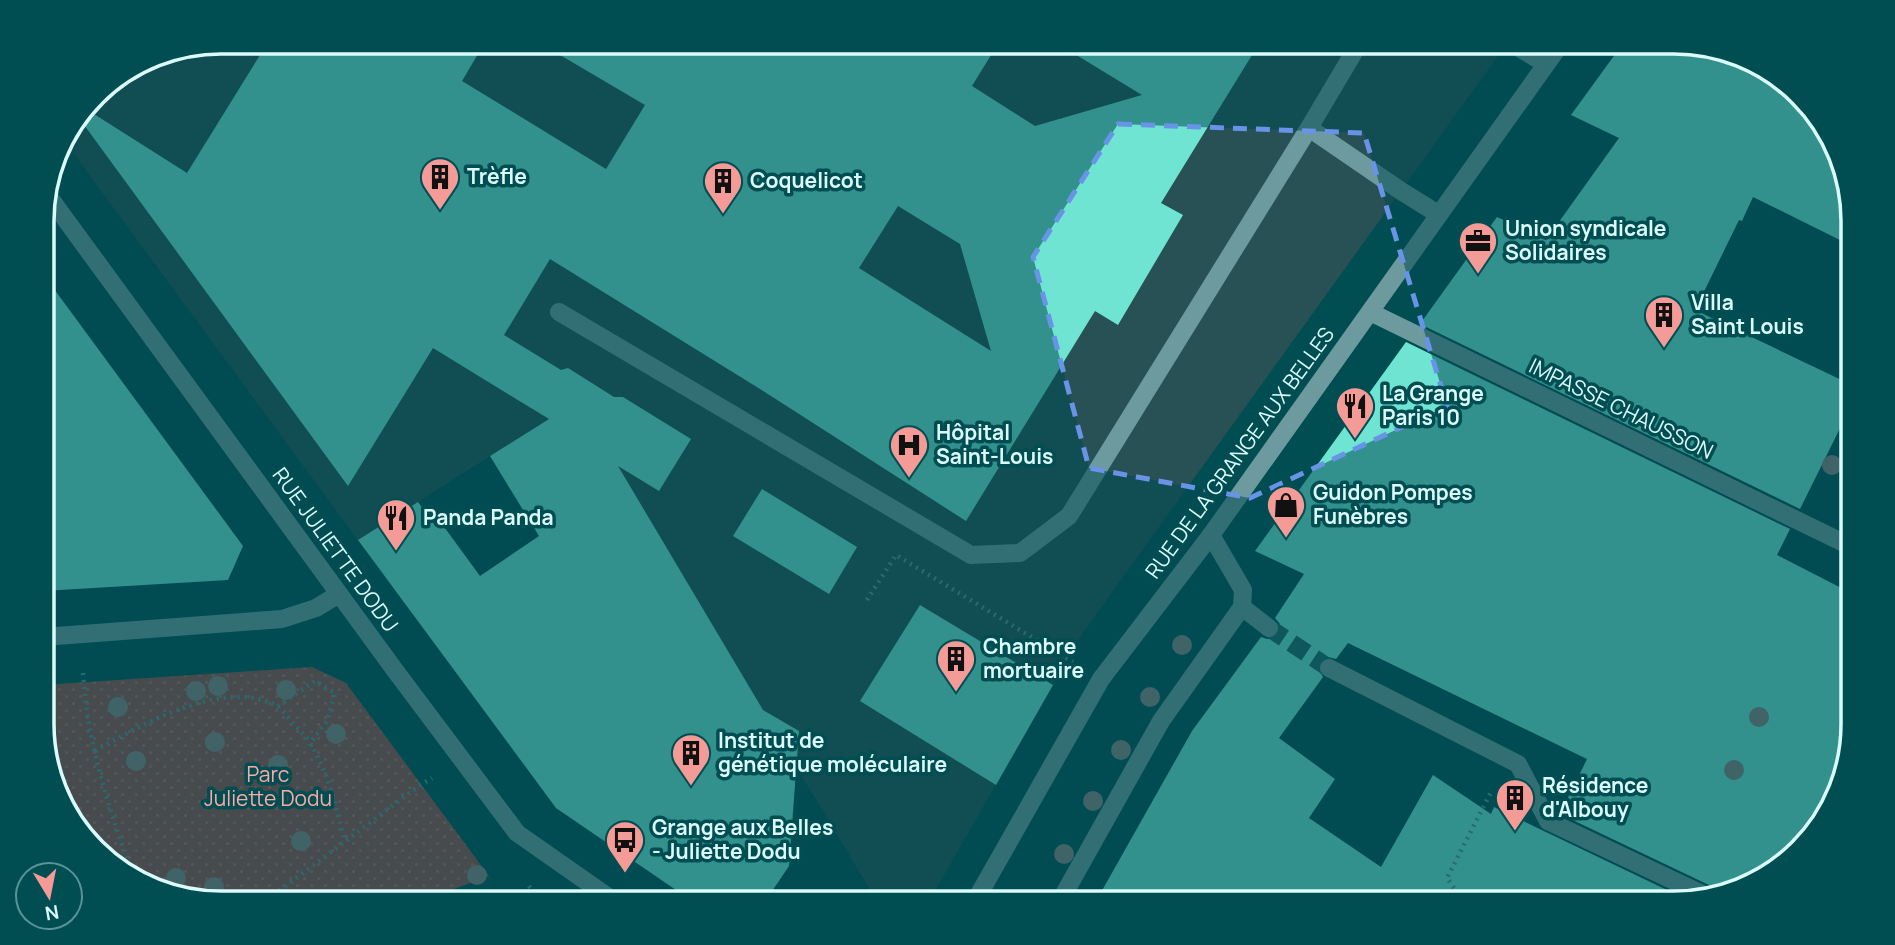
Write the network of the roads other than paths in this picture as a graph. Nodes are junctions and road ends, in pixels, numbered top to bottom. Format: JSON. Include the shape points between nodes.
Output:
{"nodes":[{"id":1,"x":1353,"y":54,"type":"edge"},
{"id":2,"x":1529,"y":54,"type":"edge"},
{"id":3,"x":1553,"y":54,"type":"edge"},
{"id":4,"x":1546,"y":64,"type":"junction"},
{"id":5,"x":1310,"y":128,"type":"junction"},
{"id":6,"x":55,"y":206,"type":"edge"},
{"id":7,"x":1438,"y":214,"type":"junction"},
{"id":8,"x":1370,"y":312,"type":"junction"},
{"id":9,"x":559,"y":313,"type":"dead end"},
{"id":10,"x":1211,"y":535,"type":"junction"},
{"id":11,"x":1841,"y":541,"type":"edge"},
{"id":12,"x":339,"y":594,"type":"junction"},
{"id":13,"x":1242,"y":607,"type":"junction"},
{"id":14,"x":1269,"y":628,"type":"tunnel mouth"},
{"id":15,"x":54,"y":636,"type":"edge"},
{"id":16,"x":1329,"y":668,"type":"tunnel mouth"},
{"id":17,"x":1693,"y":889,"type":"edge"},
{"id":18,"x":981,"y":890,"type":"edge"},
{"id":19,"x":1066,"y":890,"type":"edge"},
{"id":20,"x":599,"y":891,"type":"edge"}],
"edges":[{"from":1,"to":5,"type":"street"},
{"from":2,"to":4,"type":"street"},
{"from":3,"to":4,"type":"street","name":"RUE DE LA GRANGE AUX BELLES"},
{"from":4,"to":7,"type":"street","name":"RUE DE LA GRANGE AUX BELLES"},
{"from":5,"to":7,"type":"street"},
{"from":5,"to":9,"type":"street","via":[[1069,516],[1020,552],[971,555]]},
{"from":6,"to":12,"type":"street","name":"RUE JULIETTE DODU"},
{"from":7,"to":8,"type":"street","name":"RUE DE LA GRANGE AUX BELLES"},
{"from":8,"to":10,"type":"street","name":"RUE DE LA GRANGE AUX BELLES"},
{"from":8,"to":11,"type":"street","name":"IMPASSE CHAUSSON"},
{"from":10,"to":13,"type":"street","via":[[1243,590]]},
{"from":10,"to":18,"type":"street","name":"RUE DE LA GRANGE AUX BELLES","via":[[1101,680]]},
{"from":12,"to":15,"type":"street","via":[[316,608],[282,619]]},
{"from":12,"to":20,"type":"street","name":"RUE JULIETTE DODU","via":[[517,833]]},
{"from":13,"to":14,"type":"street"},
{"from":13,"to":19,"type":"street","via":[[1161,721]]},
{"from":16,"to":17,"type":"street","via":[[1518,764],[1548,821]]}]}
